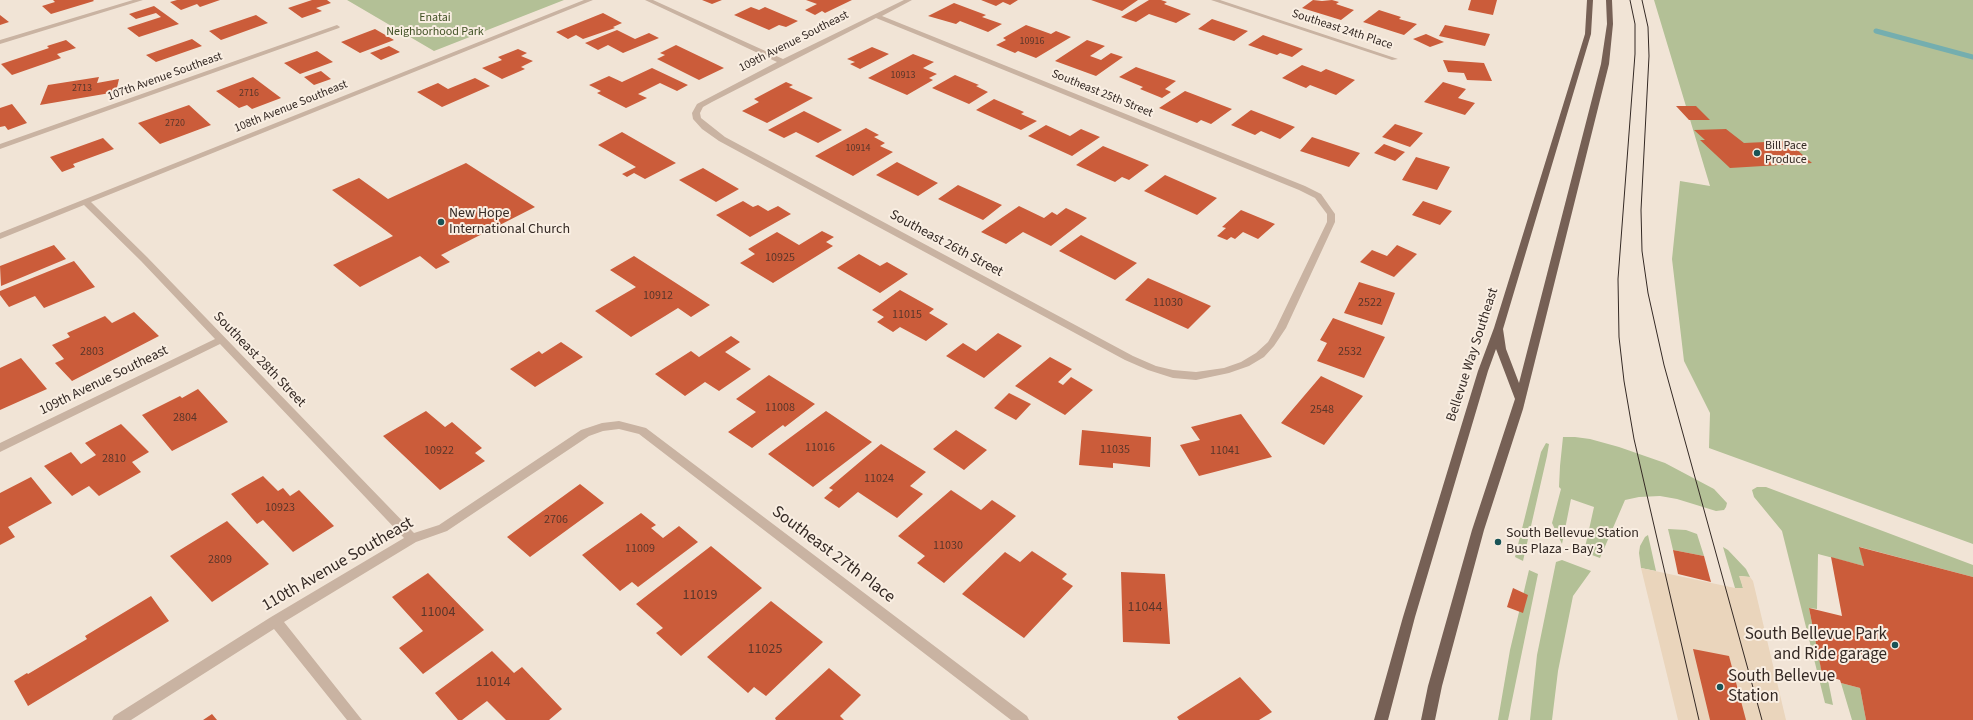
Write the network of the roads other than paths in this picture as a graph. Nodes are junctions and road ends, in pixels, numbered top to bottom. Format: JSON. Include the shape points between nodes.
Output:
{"nodes":[{"id":1,"x":140,"y":0,"type":"edge"},
{"id":2,"x":590,"y":0,"type":"edge"},
{"id":3,"x":648,"y":0,"type":"edge"},
{"id":4,"x":909,"y":0,"type":"edge"},
{"id":5,"x":1214,"y":0,"type":"edge"},
{"id":6,"x":1590,"y":0,"type":"edge"},
{"id":7,"x":1609,"y":0,"type":"edge"},
{"id":8,"x":876,"y":16,"type":"junction"},
{"id":9,"x":337,"y":27,"type":"dead end"},
{"id":10,"x":0,"y":42,"type":"edge"},
{"id":11,"x":1394,"y":59,"type":"dead end"},
{"id":12,"x":783,"y":62,"type":"junction"},
{"id":13,"x":696,"y":113,"type":"joint"},
{"id":14,"x":0,"y":147,"type":"edge"},
{"id":15,"x":1318,"y":196,"type":"joint"},
{"id":16,"x":85,"y":201,"type":"junction"},
{"id":17,"x":0,"y":236,"type":"edge"},
{"id":18,"x":1499,"y":328,"type":"junction"},
{"id":19,"x":221,"y":340,"type":"junction"},
{"id":20,"x":1520,"y":398,"type":"junction"},
{"id":21,"x":619,"y":425,"type":"joint"},
{"id":22,"x":0,"y":448,"type":"edge"},
{"id":23,"x":412,"y":539,"type":"junction"},
{"id":24,"x":275,"y":621,"type":"junction"},
{"id":25,"x":119,"y":720,"type":"edge"},
{"id":26,"x":355,"y":720,"type":"edge"},
{"id":27,"x":1022,"y":720,"type":"edge"},
{"id":28,"x":1381,"y":720,"type":"edge"},
{"id":29,"x":1428,"y":720,"type":"edge"}],
"edges":[{"from":1,"to":10,"type":"street"},
{"from":2,"to":16,"type":"street","name":"108th Avenue Southeast"},
{"from":3,"to":12,"type":"street"},
{"from":4,"to":8,"type":"street","name":"109th Avenue Southeast"},
{"from":5,"to":11,"type":"street","name":"Southeast 24th Place"},
{"from":6,"to":18,"type":"main road","name":"Bellevue Way Southeast","via":[[1588,34],[1581,60]]},
{"from":7,"to":20,"type":"main road","via":[[1610,24],[1605,64]]},
{"from":8,"to":12,"type":"street","name":"109th Avenue Southeast"},
{"from":8,"to":15,"type":"street","name":"Southeast 25th Street"},
{"from":9,"to":14,"type":"street","name":"107th Avenue Southeast"},
{"from":12,"to":13,"type":"street","name":"109th Avenue Southeast","via":[[709,100],[700,106]]},
{"from":13,"to":15,"type":"street","name":"Southeast 26th Street","via":[[697,119],[722,139],[1129,358],[1173,374],[1196,376],[1225,371],[1260,355],[1271,344],[1331,222],[1332,214]]},
{"from":16,"to":17,"type":"street","name":"108th Avenue Southeast"},
{"from":16,"to":19,"type":"street","name":"Southeast 28th Street"},
{"from":18,"to":20,"type":"main road","via":[[1501,349]]},
{"from":18,"to":28,"type":"main road","name":"Bellevue Way Southeast","via":[[1483,371],[1409,617]]},
{"from":19,"to":22,"type":"street","name":"109th Avenue Southeast"},
{"from":19,"to":23,"type":"street","name":"Southeast 28th Street"},
{"from":20,"to":29,"type":"main road","via":[[1478,530]]},
{"from":21,"to":23,"type":"street","name":"110th Avenue Southeast","via":[[585,433],[443,528]]},
{"from":21,"to":27,"type":"street","name":"Southeast 27th Place","via":[[642,431]]},
{"from":23,"to":24,"type":"street","name":"110th Avenue Southeast"},
{"from":24,"to":25,"type":"street","name":"110th Avenue Southeast"},
{"from":24,"to":26,"type":"street"}]}
